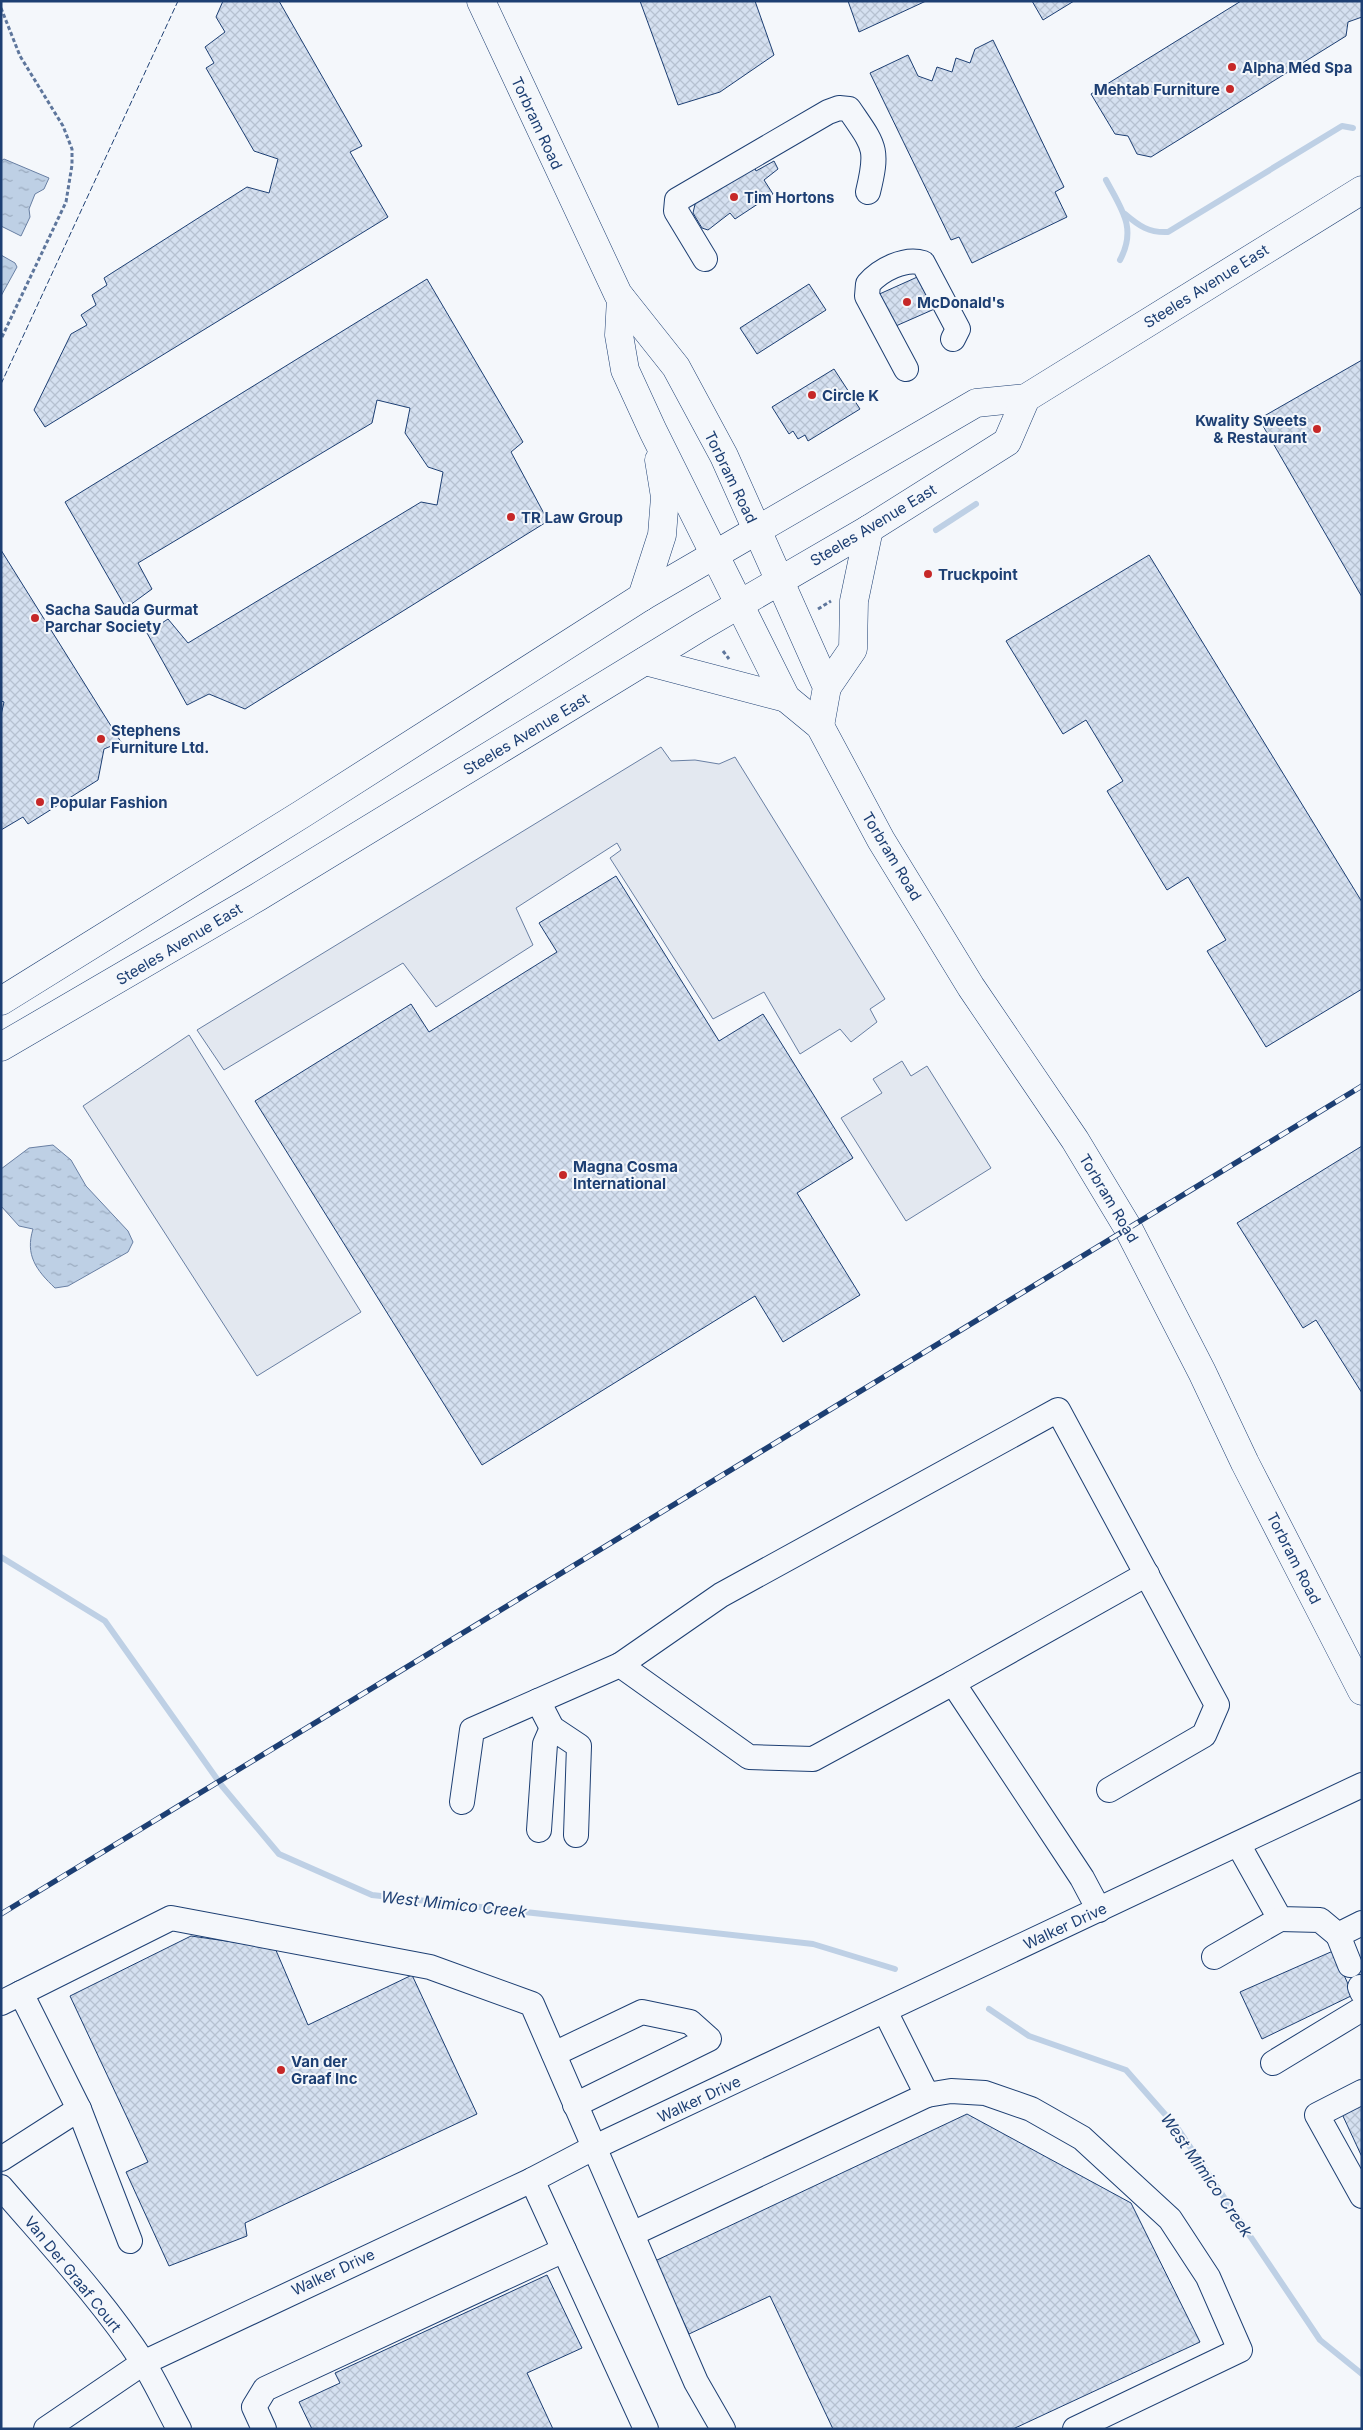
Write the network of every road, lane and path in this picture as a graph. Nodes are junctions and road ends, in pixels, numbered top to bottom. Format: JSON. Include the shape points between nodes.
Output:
{"nodes":[{"id":1,"x":481,"y":1,"type":"edge"},
{"id":2,"x":1,"y":8,"type":"edge"},
{"id":3,"x":1362,"y":190,"type":"edge"},
{"id":4,"x":868,"y":192,"type":"dead end"},
{"id":5,"x":705,"y":259,"type":"dead end"},
{"id":6,"x":621,"y":298,"type":"junction"},
{"id":7,"x":1,"y":339,"type":"edge"},
{"id":8,"x":953,"y":339,"type":"dead end"},
{"id":9,"x":906,"y":369,"type":"dead end"},
{"id":10,"x":1026,"y":398,"type":"junction"},
{"id":11,"x":653,"y":431,"type":"junction"},
{"id":12,"x":869,"y":529,"type":"junction"},
{"id":13,"x":757,"y":531,"type":"junction"},
{"id":14,"x":715,"y":555,"type":"junction"},
{"id":15,"x":780,"y":581,"type":"junction"},
{"id":16,"x":642,"y":597,"type":"junction"},
{"id":17,"x":740,"y":605,"type":"junction"},
{"id":18,"x":723,"y":651,"type":"dead end"},
{"id":19,"x":729,"y":658,"type":"dead end"},
{"id":20,"x":645,"y":661,"type":"junction"},
{"id":21,"x":827,"y":687,"type":"junction"},
{"id":22,"x":786,"y":698,"type":"junction"},
{"id":23,"x":820,"y":726,"type":"junction"},
{"id":24,"x":1,"y":1001,"type":"edge"},
{"id":25,"x":1,"y":1047,"type":"edge"},
{"id":26,"x":1147,"y":1574,"type":"junction"},
{"id":27,"x":620,"y":1665,"type":"junction"},
{"id":28,"x":953,"y":1683,"type":"junction"},
{"id":29,"x":1362,"y":1690,"type":"edge"},
{"id":30,"x":538,"y":1701,"type":"junction"},
{"id":31,"x":552,"y":1728,"type":"junction"},
{"id":32,"x":1362,"y":1785,"type":"edge"},
{"id":33,"x":1109,"y":1790,"type":"dead end"},
{"id":34,"x":462,"y":1802,"type":"dead end"},
{"id":35,"x":539,"y":1830,"type":"dead end"},
{"id":36,"x":576,"y":1835,"type":"dead end"},
{"id":37,"x":1238,"y":1844,"type":"junction"},
{"id":38,"x":1099,"y":1910,"type":"junction"},
{"id":39,"x":1280,"y":1919,"type":"junction"},
{"id":40,"x":1354,"y":1932,"type":"edge"},
{"id":41,"x":1214,"y":1957,"type":"dead end"},
{"id":42,"x":1350,"y":1965,"type":"dead end"},
{"id":43,"x":1361,"y":1996,"type":"edge"},
{"id":44,"x":11,"y":1998,"type":"edge"},
{"id":45,"x":885,"y":2011,"type":"junction"},
{"id":46,"x":554,"y":2054,"type":"junction"},
{"id":47,"x":1273,"y":2063,"type":"dead end"},
{"id":48,"x":1362,"y":2092,"type":"edge"},
{"id":49,"x":927,"y":2095,"type":"junction"},
{"id":50,"x":575,"y":2105,"type":"junction"},
{"id":51,"x":79,"y":2109,"type":"junction"},
{"id":52,"x":596,"y":2148,"type":"junction"},
{"id":53,"x":1,"y":2159,"type":"edge"},
{"id":54,"x":532,"y":2180,"type":"junction"},
{"id":55,"x":1,"y":2187,"type":"edge"},
{"id":56,"x":1362,"y":2196,"type":"edge"},
{"id":57,"x":632,"y":2234,"type":"junction"},
{"id":58,"x":130,"y":2242,"type":"dead end"},
{"id":59,"x":564,"y":2250,"type":"junction"},
{"id":60,"x":143,"y":2363,"type":"junction"},
{"id":61,"x":46,"y":2429,"type":"edge"},
{"id":62,"x":179,"y":2429,"type":"edge"},
{"id":63,"x":264,"y":2429,"type":"edge"},
{"id":64,"x":646,"y":2429,"type":"edge"},
{"id":65,"x":723,"y":2429,"type":"edge"},
{"id":66,"x":1074,"y":2429,"type":"edge"}],
"edges":[{"from":1,"to":6,"type":"main road","name":"Torbram Road"},
{"from":2,"to":7,"type":"path","via":[[20,56],[63,126],[72,149],[66,202]]},
{"from":3,"to":10,"type":"main road","name":"Steeles Avenue East"},
{"from":4,"to":5,"type":"street","via":[[875,162],[871,142],[849,109],[838,108],[828,112],[678,200],[676,211]]},
{"from":6,"to":11,"type":"main road","name":"Torbram Road","via":[[619,335],[625,370]]},
{"from":6,"to":13,"type":"main road","name":"Torbram Road","via":[[676,367],[724,456]]},
{"from":8,"to":9,"type":"street","via":[[958,329],[923,263],[913,260],[902,262],[873,277],[868,284],[867,296]]},
{"from":10,"to":12,"type":"main road","name":"Steeles Avenue East","via":[[1007,442]]},
{"from":10,"to":13,"type":"main road","name":"Steeles Avenue East","via":[[976,404]]},
{"from":11,"to":14,"type":"main road","name":"Torbram Road"},
{"from":11,"to":16,"type":"main road","via":[[665,497],[662,535]]},
{"from":12,"to":15,"type":"main road","name":"Steeles Avenue East"},
{"from":12,"to":21,"type":"main road","via":[[854,601],[853,649]]},
{"from":13,"to":14,"type":"main road","name":"Steeles Avenue East"},
{"from":13,"to":15,"type":"main road","name":"Torbram Road"},
{"from":14,"to":16,"type":"main road","name":"Steeles Avenue East"},
{"from":14,"to":17,"type":"main road","name":"Torbram Road"},
{"from":15,"to":17,"type":"main road","name":"Steeles Avenue East"},
{"from":15,"to":21,"type":"main road","name":"Torbram Road"},
{"from":16,"to":24,"type":"main road","name":"Steeles Avenue East","via":[[311,809]]},
{"from":17,"to":20,"type":"main road","name":"Steeles Avenue East"},
{"from":17,"to":22,"type":"main road","name":"Torbram Road"},
{"from":18,"to":19,"type":"path"},
{"from":20,"to":22,"type":"main road"},
{"from":20,"to":25,"type":"main road","name":"Steeles Avenue East","via":[[258,897]]},
{"from":21,"to":23,"type":"main road"},
{"from":22,"to":23,"type":"main road","name":"Torbram Road"},
{"from":23,"to":29,"type":"main road","name":"Torbram Road","via":[[886,848],[971,987],[1075,1140],[1142,1254]]},
{"from":26,"to":27,"type":"street","via":[[1058,1410],[721,1595]]},
{"from":26,"to":28,"type":"street"},
{"from":26,"to":33,"type":"street","via":[[1217,1705],[1204,1735]]},
{"from":27,"to":28,"type":"street","via":[[749,1757],[813,1758]]},
{"from":27,"to":30,"type":"street"},
{"from":28,"to":38,"type":"street","via":[[1082,1878]]},
{"from":30,"to":31,"type":"street"},
{"from":30,"to":34,"type":"street","via":[[472,1730]]},
{"from":31,"to":35,"type":"street","via":[[545,1744]]},
{"from":31,"to":36,"type":"street","via":[[579,1746]]},
{"from":32,"to":37,"type":"street","name":"Walker Drive"},
{"from":37,"to":38,"type":"street","name":"Walker Drive"},
{"from":37,"to":39,"type":"street"},
{"from":38,"to":45,"type":"street","name":"Walker Drive"},
{"from":39,"to":40,"type":"street","via":[[1320,1920]]},
{"from":39,"to":41,"type":"street"},
{"from":40,"to":42,"type":"street"},
{"from":43,"to":47,"type":"street"},
{"from":44,"to":46,"type":"street","via":[[171,1918],[439,1970],[532,2004]]},
{"from":44,"to":51,"type":"street"},
{"from":45,"to":49,"type":"street"},
{"from":45,"to":52,"type":"street","name":"Walker Drive"},
{"from":46,"to":50,"type":"street"},
{"from":46,"to":50,"type":"street","via":[[642,2012],[690,2022],[709,2039]]},
{"from":48,"to":56,"type":"street","via":[[1317,2115]]},
{"from":49,"to":57,"type":"street"},
{"from":49,"to":66,"type":"street","via":[[951,2091],[985,2093],[1031,2109],[1082,2138],[1170,2219],[1208,2277],[1240,2350]]},
{"from":50,"to":52,"type":"street"},
{"from":51,"to":53,"type":"street"},
{"from":51,"to":58,"type":"street"},
{"from":52,"to":54,"type":"street","name":"Walker Drive"},
{"from":52,"to":57,"type":"street"},
{"from":54,"to":59,"type":"street"},
{"from":54,"to":60,"type":"street","name":"Walker Drive"},
{"from":55,"to":60,"type":"street","name":"Van Der Graaf Court","via":[[88,2288]]},
{"from":57,"to":65,"type":"street","via":[[696,2382]]},
{"from":59,"to":63,"type":"street","via":[[265,2389],[254,2407]]},
{"from":59,"to":64,"type":"street"},
{"from":60,"to":61,"type":"street","name":"Walker Drive"},
{"from":60,"to":62,"type":"street","name":"Van Der Graaf Court"}]}
